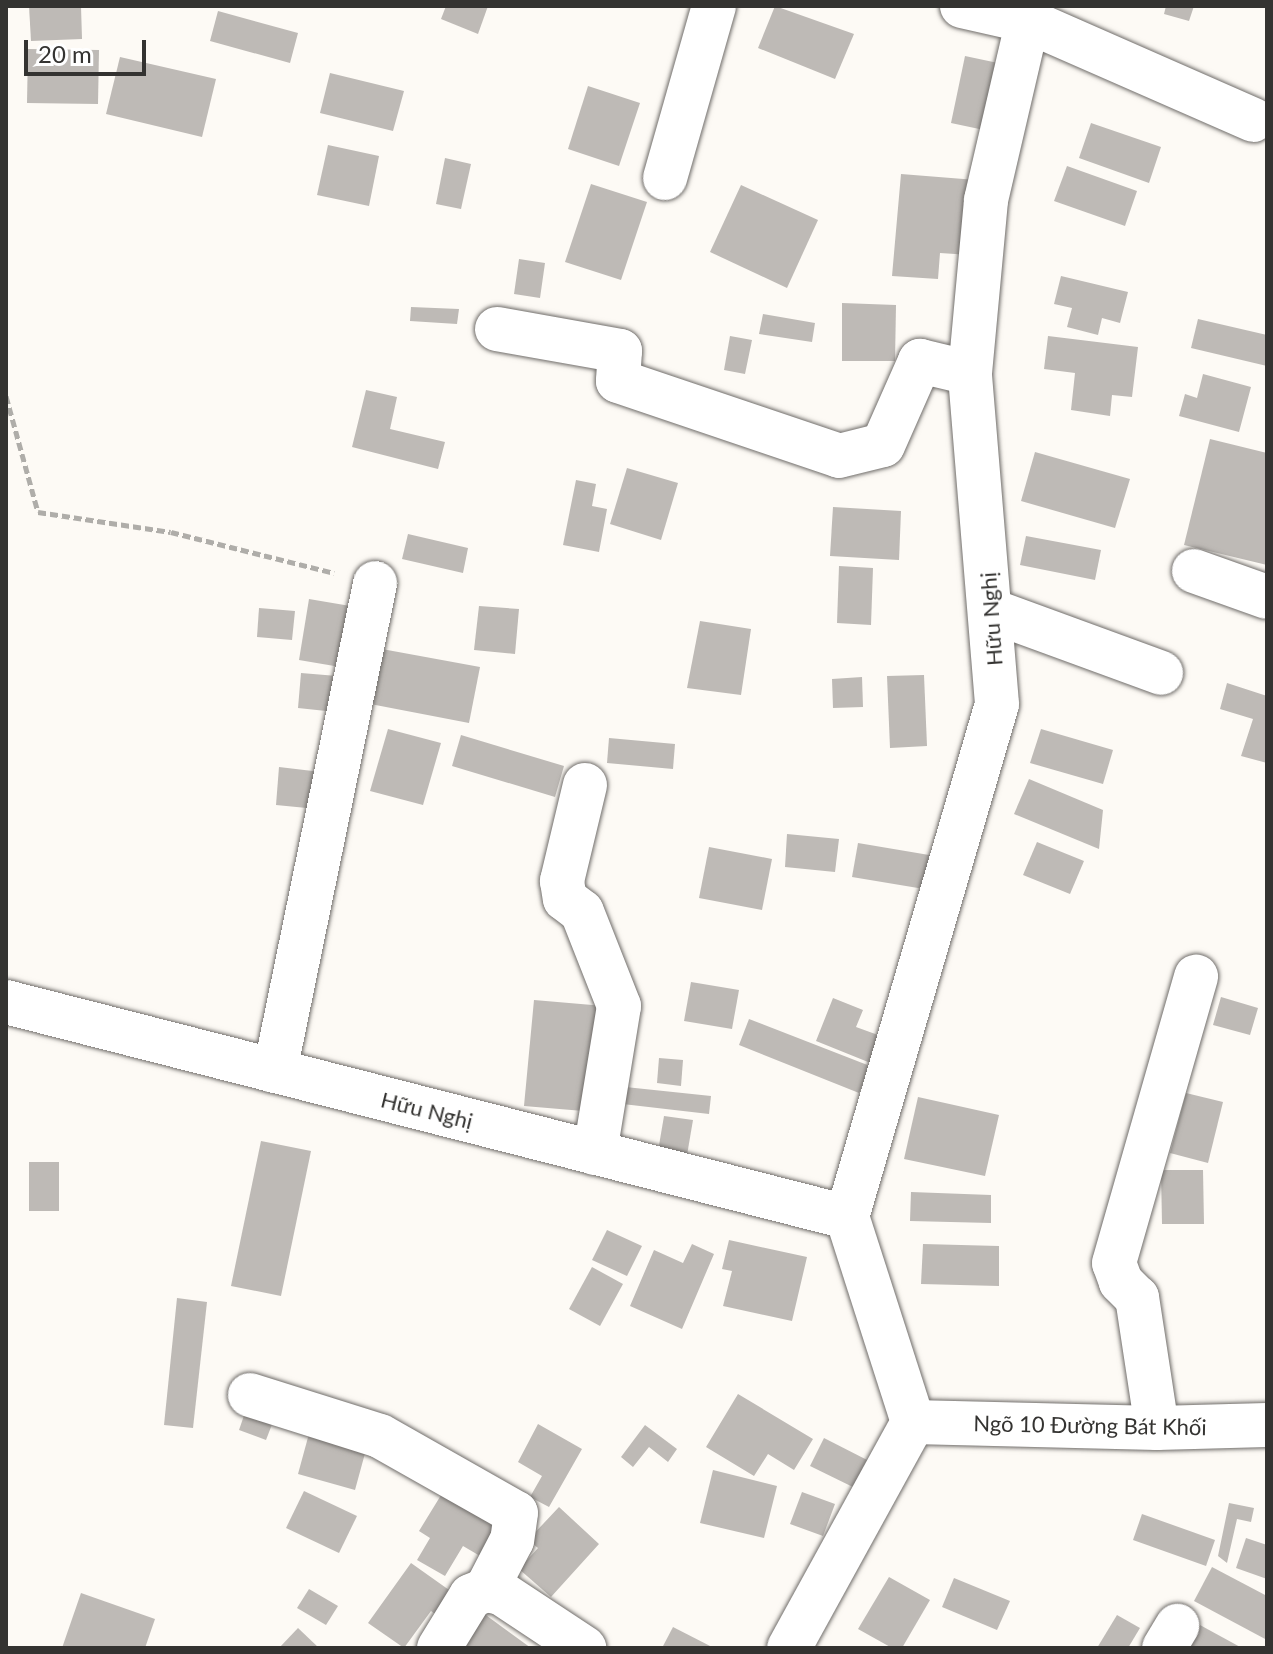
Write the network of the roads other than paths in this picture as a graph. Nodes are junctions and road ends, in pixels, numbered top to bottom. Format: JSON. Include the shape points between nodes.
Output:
{"nodes":[{"id":1,"x":714,"y":6,"type":"edge"},
{"id":2,"x":962,"y":6,"type":"edge"},
{"id":3,"x":1029,"y":14,"type":"edge"},
{"id":4,"x":1253,"y":120,"type":"dead end"},
{"id":5,"x":665,"y":178,"type":"dead end"},
{"id":6,"x":497,"y":329,"type":"dead end"},
{"id":7,"x":970,"y":373,"type":"junction"},
{"id":8,"x":1194,"y":571,"type":"dead end"},
{"id":9,"x":375,"y":583,"type":"road end"},
{"id":10,"x":1267,"y":597,"type":"edge"},
{"id":11,"x":992,"y":611,"type":"junction"},
{"id":12,"x":1161,"y":673,"type":"dead end"},
{"id":13,"x":585,"y":785,"type":"dead end"},
{"id":14,"x":1196,"y":977,"type":"dead end"},
{"id":15,"x":6,"y":1002,"type":"edge"},
{"id":16,"x":275,"y":1071,"type":"junction"},
{"id":17,"x":595,"y":1153,"type":"junction"},
{"id":18,"x":847,"y":1217,"type":"junction"},
{"id":19,"x":250,"y":1395,"type":"dead end"},
{"id":20,"x":913,"y":1422,"type":"junction"},
{"id":21,"x":1267,"y":1425,"type":"edge"},
{"id":22,"x":1157,"y":1428,"type":"junction"},
{"id":23,"x":486,"y":1590,"type":"junction"},
{"id":24,"x":439,"y":1648,"type":"edge"},
{"id":25,"x":584,"y":1648,"type":"edge"},
{"id":26,"x":789,"y":1648,"type":"edge"}],
"edges":[{"from":1,"to":5,"type":"street"},
{"from":2,"to":3,"type":"street"},
{"from":3,"to":4,"type":"street"},
{"from":3,"to":7,"type":"street","name":"Hữu Nghị","via":[[986,200]]},
{"from":6,"to":7,"type":"street","via":[[620,351],[618,381],[839,456],[883,445],[920,361]]},
{"from":7,"to":11,"type":"street","name":"Hữu Nghị"},
{"from":8,"to":10,"type":"street"},
{"from":9,"to":16,"type":"street"},
{"from":11,"to":12,"type":"street"},
{"from":11,"to":18,"type":"street","name":"Hữu Nghị","via":[[997,704]]},
{"from":13,"to":17,"type":"street","via":[[562,881],[565,899],[582,912],[619,1006]]},
{"from":14,"to":22,"type":"street","via":[[1114,1263],[1121,1282],[1137,1298]]},
{"from":15,"to":16,"type":"street","name":"Hữu Nghị"},
{"from":16,"to":17,"type":"street","name":"Hữu Nghị"},
{"from":17,"to":18,"type":"street","name":"Hữu Nghị"},
{"from":18,"to":20,"type":"street"},
{"from":19,"to":23,"type":"street","via":[[380,1436],[516,1513],[512,1540]]},
{"from":20,"to":22,"type":"street","name":"Ngõ 10 Đường Bát Khối"},
{"from":20,"to":26,"type":"street"},
{"from":21,"to":22,"type":"street","name":"Ngõ 10 Đường Bát Khối"},
{"from":23,"to":24,"type":"street","via":[[471,1596]]},
{"from":23,"to":25,"type":"street","via":[[501,1593]]}]}
